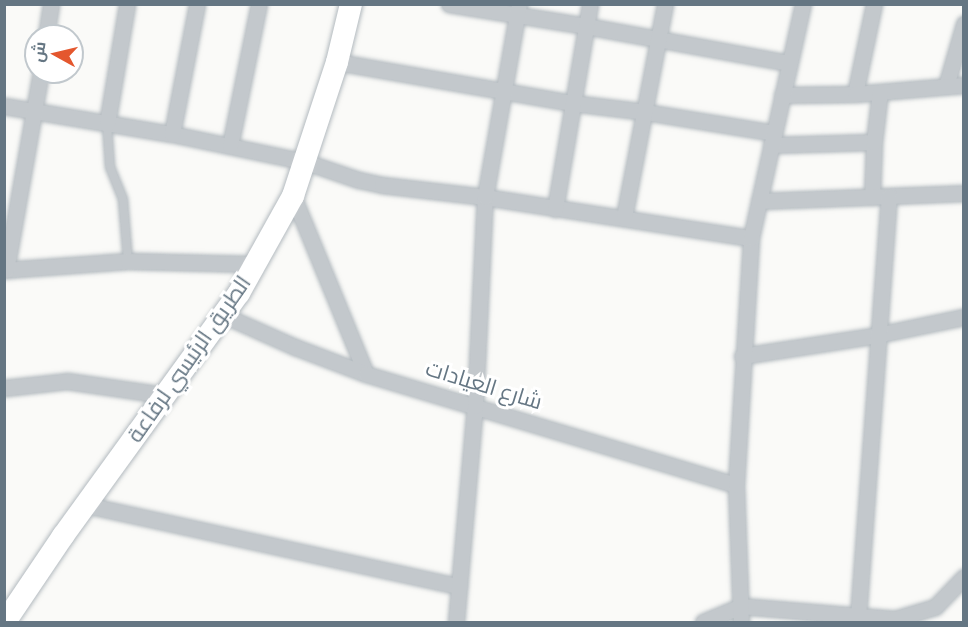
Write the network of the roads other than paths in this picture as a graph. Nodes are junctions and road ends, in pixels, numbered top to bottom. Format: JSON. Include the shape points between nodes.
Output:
{"nodes":[{"id":1,"x":51,"y":4,"type":"edge"},
{"id":2,"x":127,"y":4,"type":"edge"},
{"id":3,"x":197,"y":4,"type":"edge"},
{"id":4,"x":259,"y":4,"type":"edge"},
{"id":5,"x":351,"y":4,"type":"edge"},
{"id":6,"x":449,"y":4,"type":"edge"},
{"id":7,"x":590,"y":4,"type":"edge"},
{"id":8,"x":665,"y":4,"type":"edge"},
{"id":9,"x":803,"y":4,"type":"edge"},
{"id":10,"x":874,"y":4,"type":"edge"},
{"id":11,"x":518,"y":10,"type":"edge"},
{"id":12,"x":48,"y":24,"type":"edge"},
{"id":13,"x":963,"y":24,"type":"edge"},
{"id":14,"x":586,"y":26,"type":"junction"},
{"id":15,"x":660,"y":38,"type":"junction"},
{"id":16,"x":337,"y":62,"type":"junction"},
{"id":17,"x":790,"y":63,"type":"junction"},
{"id":18,"x":38,"y":84,"type":"edge"},
{"id":19,"x":963,"y":85,"type":"edge"},
{"id":20,"x":946,"y":86,"type":"junction"},
{"id":21,"x":502,"y":91,"type":"junction"},
{"id":22,"x":880,"y":92,"type":"junction"},
{"id":23,"x":855,"y":94,"type":"junction"},
{"id":24,"x":782,"y":95,"type":"junction"},
{"id":25,"x":572,"y":103,"type":"junction"},
{"id":26,"x":4,"y":106,"type":"edge"},
{"id":27,"x":34,"y":111,"type":"junction"},
{"id":28,"x":646,"y":112,"type":"junction"},
{"id":29,"x":107,"y":124,"type":"junction"},
{"id":30,"x":172,"y":134,"type":"junction"},
{"id":31,"x":772,"y":139,"type":"junction"},
{"id":32,"x":874,"y":142,"type":"junction"},
{"id":33,"x":230,"y":147,"type":"junction"},
{"id":34,"x":306,"y":162,"type":"junction"},
{"id":35,"x":963,"y":193,"type":"edge"},
{"id":36,"x":293,"y":196,"type":"junction"},
{"id":37,"x":889,"y":196,"type":"junction"},
{"id":38,"x":485,"y":197,"type":"junction"},
{"id":39,"x":872,"y":197,"type":"junction"},
{"id":40,"x":759,"y":201,"type":"junction"},
{"id":41,"x":555,"y":209,"type":"junction"},
{"id":42,"x":624,"y":218,"type":"junction"},
{"id":43,"x":9,"y":221,"type":"edge"},
{"id":44,"x":751,"y":238,"type":"junction"},
{"id":45,"x":128,"y":261,"type":"junction"},
{"id":46,"x":254,"y":264,"type":"junction"},
{"id":47,"x":5,"y":270,"type":"edge"},
{"id":48,"x":223,"y":315,"type":"junction"},
{"id":49,"x":963,"y":317,"type":"edge"},
{"id":50,"x":877,"y":335,"type":"junction"},
{"id":51,"x":742,"y":356,"type":"junction"},
{"id":52,"x":366,"y":374,"type":"junction"},
{"id":53,"x":4,"y":388,"type":"edge"},
{"id":54,"x":164,"y":395,"type":"junction"},
{"id":55,"x":475,"y":406,"type":"junction"},
{"id":56,"x":736,"y":485,"type":"junction"},
{"id":57,"x":86,"y":505,"type":"junction"},
{"id":58,"x":963,"y":578,"type":"edge"},
{"id":59,"x":459,"y":586,"type":"junction"},
{"id":60,"x":741,"y":606,"type":"junction"},
{"id":61,"x":858,"y":617,"type":"junction"},
{"id":62,"x":5,"y":622,"type":"edge"},
{"id":63,"x":456,"y":622,"type":"edge"},
{"id":64,"x":703,"y":622,"type":"edge"},
{"id":65,"x":741,"y":622,"type":"edge"}],
"edges":[{"from":1,"to":12,"type":"street"},
{"from":2,"to":29,"type":"street"},
{"from":3,"to":30,"type":"street"},
{"from":4,"to":33,"type":"street"},
{"from":5,"to":16,"type":"street","name":"الطريق الرئيسي لرفاعة"},
{"from":6,"to":11,"type":"street"},
{"from":7,"to":14,"type":"street"},
{"from":8,"to":15,"type":"street"},
{"from":9,"to":17,"type":"street"},
{"from":10,"to":23,"type":"street"},
{"from":11,"to":14,"type":"street"},
{"from":11,"to":21,"type":"street"},
{"from":13,"to":20,"type":"street"},
{"from":14,"to":15,"type":"street"},
{"from":14,"to":25,"type":"street"},
{"from":15,"to":17,"type":"street"},
{"from":15,"to":28,"type":"street"},
{"from":16,"to":21,"type":"street"},
{"from":16,"to":34,"type":"street","name":"الطريق الرئيسي لرفاعة"},
{"from":17,"to":24,"type":"street"},
{"from":18,"to":27,"type":"street"},
{"from":19,"to":20,"type":"street"},
{"from":20,"to":22,"type":"street"},
{"from":21,"to":25,"type":"street"},
{"from":21,"to":38,"type":"street"},
{"from":22,"to":23,"type":"street"},
{"from":22,"to":32,"type":"street"},
{"from":23,"to":24,"type":"street"},
{"from":24,"to":31,"type":"street"},
{"from":25,"to":28,"type":"street"},
{"from":25,"to":41,"type":"street"},
{"from":26,"to":27,"type":"street"},
{"from":27,"to":29,"type":"street"},
{"from":27,"to":43,"type":"street"},
{"from":28,"to":31,"type":"street"},
{"from":28,"to":42,"type":"street"},
{"from":29,"to":30,"type":"street"},
{"from":29,"to":45,"type":"lane","via":[[110,167],[123,200]]},
{"from":30,"to":33,"type":"street"},
{"from":31,"to":32,"type":"street"},
{"from":31,"to":40,"type":"street"},
{"from":32,"to":39,"type":"street"},
{"from":33,"to":34,"type":"street"},
{"from":34,"to":36,"type":"street","name":"الطريق الرئيسي لرفاعة"},
{"from":34,"to":38,"type":"street","via":[[370,183]]},
{"from":35,"to":37,"type":"street"},
{"from":36,"to":46,"type":"street","name":"الطريق الرئيسي لرفاعة"},
{"from":36,"to":52,"type":"street"},
{"from":37,"to":39,"type":"street"},
{"from":37,"to":50,"type":"street"},
{"from":38,"to":41,"type":"street"},
{"from":38,"to":55,"type":"street"},
{"from":39,"to":40,"type":"street"},
{"from":40,"to":44,"type":"street"},
{"from":41,"to":42,"type":"street"},
{"from":42,"to":44,"type":"street"},
{"from":43,"to":47,"type":"street"},
{"from":44,"to":51,"type":"street"},
{"from":45,"to":46,"type":"street"},
{"from":45,"to":47,"type":"street"},
{"from":46,"to":48,"type":"street","name":"الطريق الرئيسي لرفاعة"},
{"from":48,"to":52,"type":"street","name":"شارع العيادات"},
{"from":48,"to":54,"type":"street","name":"الطريق الرئيسي لرفاعة"},
{"from":49,"to":50,"type":"street"},
{"from":50,"to":51,"type":"street"},
{"from":50,"to":61,"type":"street"},
{"from":51,"to":56,"type":"street"},
{"from":52,"to":55,"type":"street","name":"شارع العيادات"},
{"from":53,"to":54,"type":"street","via":[[67,381]]},
{"from":54,"to":57,"type":"street","name":"الطريق الرئيسي لرفاعة"},
{"from":55,"to":56,"type":"street","name":"شارع العيادات"},
{"from":55,"to":59,"type":"street"},
{"from":56,"to":60,"type":"street"},
{"from":57,"to":59,"type":"street"},
{"from":57,"to":62,"type":"street","name":"الطريق الرئيسي لرفاعة"},
{"from":58,"to":61,"type":"street","via":[[935,607],[924,612],[895,619]]},
{"from":59,"to":63,"type":"street"},
{"from":60,"to":61,"type":"street"},
{"from":60,"to":64,"type":"street"},
{"from":60,"to":65,"type":"street"}]}
